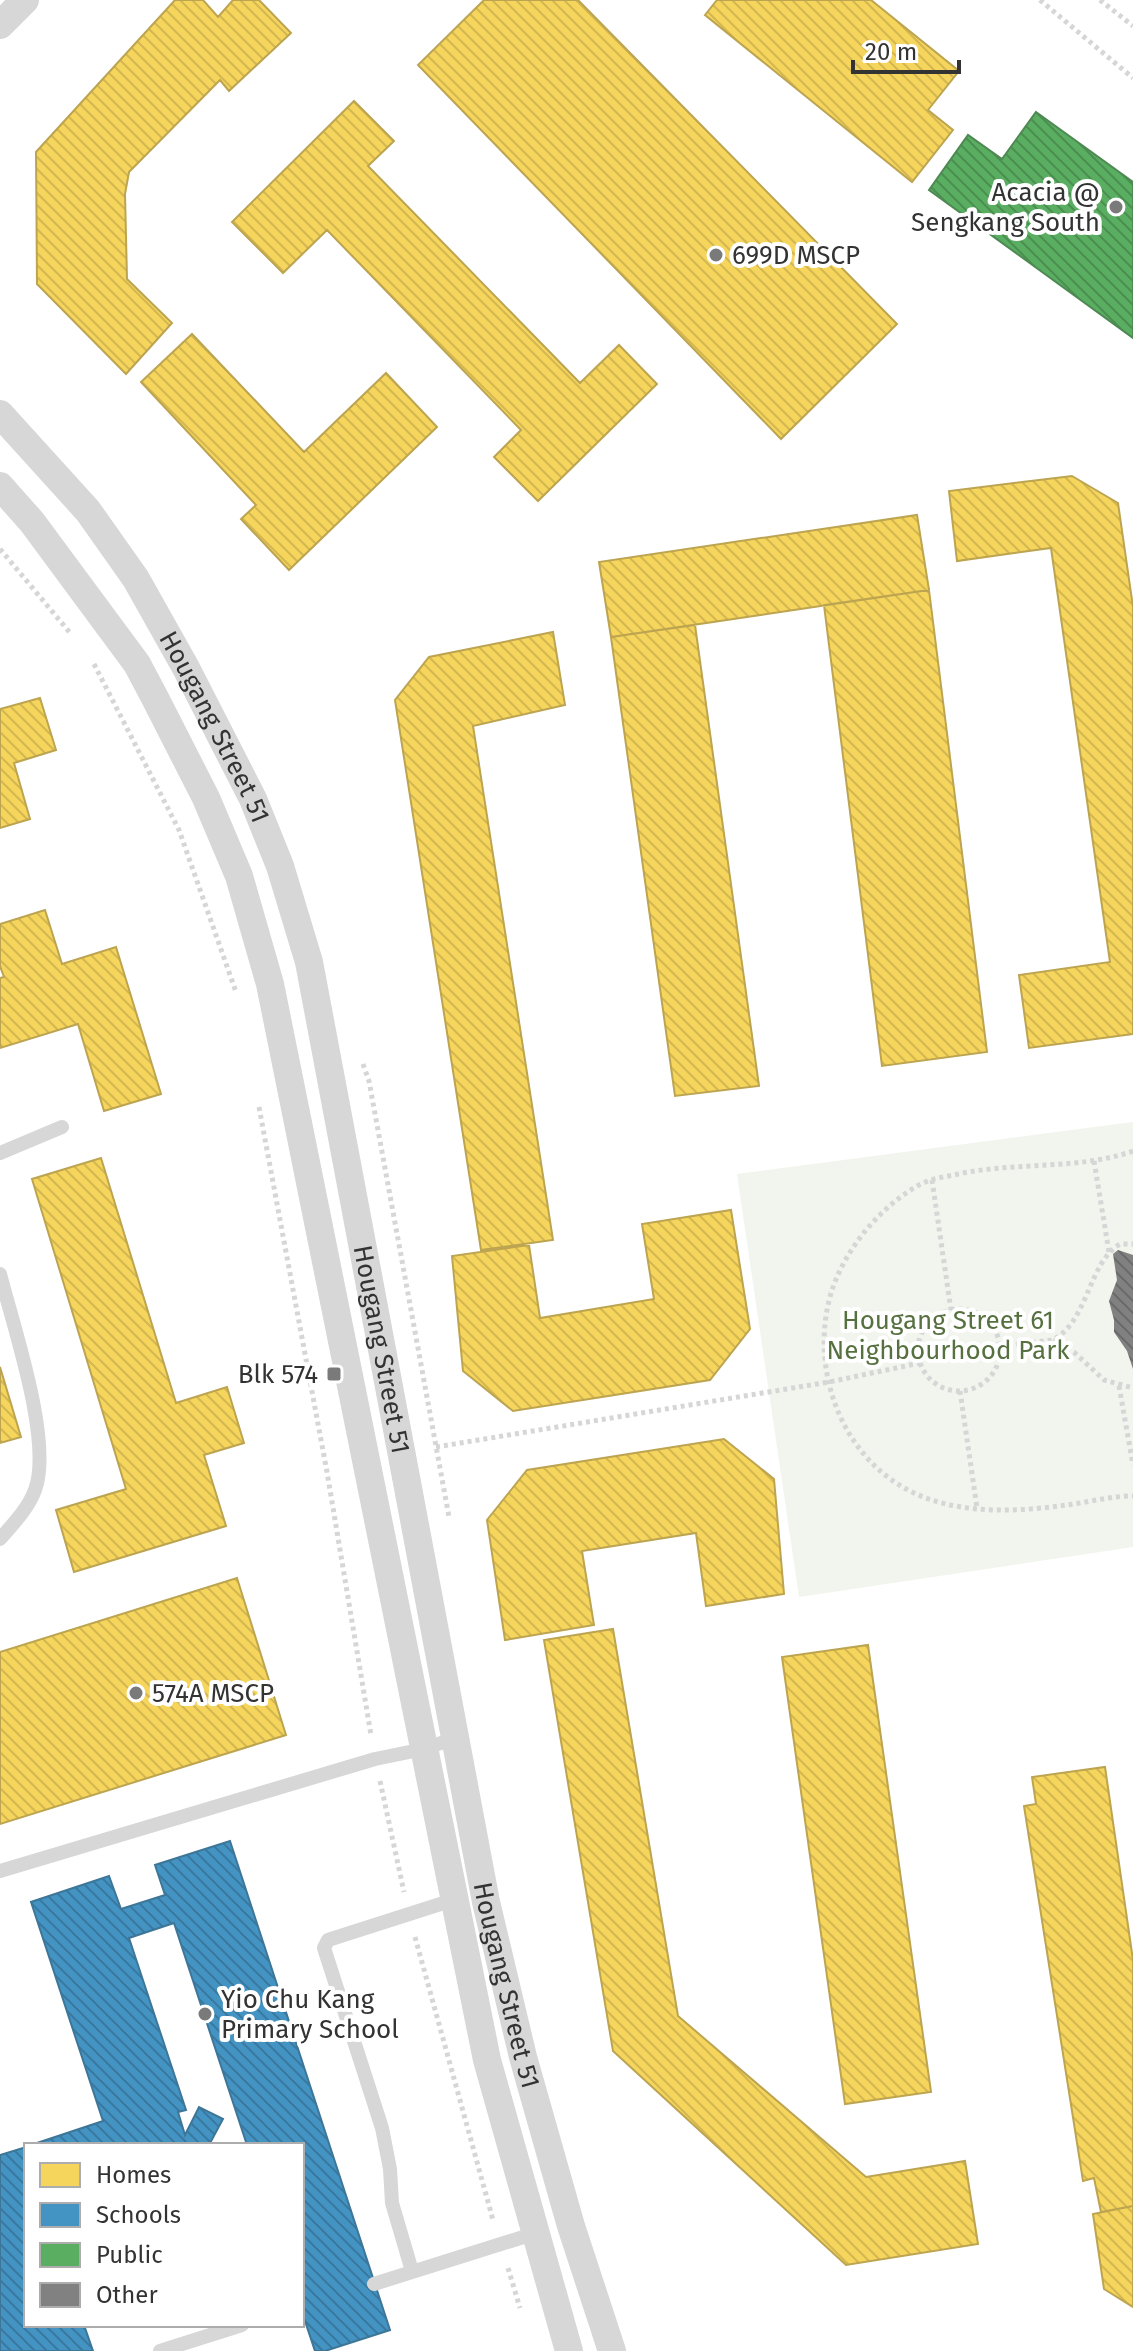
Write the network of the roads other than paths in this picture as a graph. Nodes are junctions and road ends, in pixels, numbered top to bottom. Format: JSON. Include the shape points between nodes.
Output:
{"nodes":[{"id":1,"x":25,"y":0,"type":"edge"},
{"id":2,"x":0,"y":25,"type":"edge"},
{"id":3,"x":0,"y":414,"type":"edge"},
{"id":4,"x":0,"y":486,"type":"edge"},
{"id":5,"x":62,"y":1127,"type":"dead end"},
{"id":6,"x":0,"y":1153,"type":"edge"},
{"id":7,"x":0,"y":1274,"type":"edge"},
{"id":8,"x":0,"y":1539,"type":"edge"},
{"id":9,"x":455,"y":1738,"type":"junction"},
{"id":10,"x":424,"y":1749,"type":"junction"},
{"id":11,"x":0,"y":1871,"type":"edge"},
{"id":12,"x":453,"y":1900,"type":"junction"},
{"id":13,"x":536,"y":2233,"type":"junction"},
{"id":14,"x":412,"y":2271,"type":"junction"},
{"id":15,"x":374,"y":2284,"type":"dead end"},
{"id":16,"x":236,"y":2327,"type":"edge"},
{"id":17,"x":160,"y":2351,"type":"edge"},
{"id":18,"x":569,"y":2351,"type":"edge"},
{"id":19,"x":612,"y":2351,"type":"edge"}],
"edges":[{"from":1,"to":2,"type":"street"},
{"from":3,"to":9,"type":"street","name":"Hougang Street 51","via":[[88,511],[136,579],[246,785],[280,866],[309,962]]},
{"from":4,"to":10,"type":"street","name":"Hougang Street 51","via":[[137,664],[206,798],[239,876],[270,984]]},
{"from":5,"to":6,"type":"lane"},
{"from":7,"to":8,"type":"lane","via":[[34,1406],[39,1459],[36,1488]]},
{"from":9,"to":10,"type":"lane"},
{"from":9,"to":19,"type":"street","name":"Hougang Street 51","via":[[523,2057]]},
{"from":10,"to":11,"type":"lane"},
{"from":10,"to":12,"type":"street","name":"Hougang Street 51"},
{"from":12,"to":13,"type":"street","name":"Hougang Street 51","via":[[487,2060]]},
{"from":12,"to":14,"type":"lane","via":[[328,1940],[324,1948],[382,2128],[392,2203]]},
{"from":13,"to":14,"type":"lane"},
{"from":13,"to":18,"type":"street","name":"Hougang Street 51"},
{"from":14,"to":15,"type":"lane"},
{"from":16,"to":17,"type":"lane"}]}
